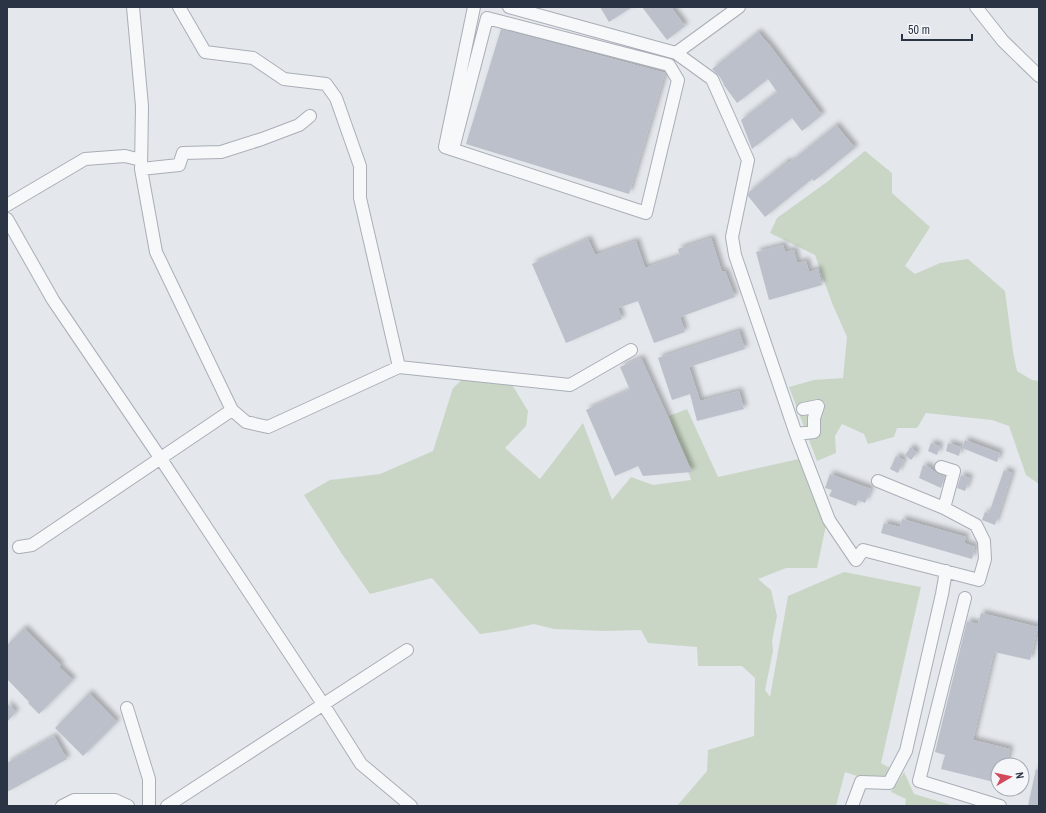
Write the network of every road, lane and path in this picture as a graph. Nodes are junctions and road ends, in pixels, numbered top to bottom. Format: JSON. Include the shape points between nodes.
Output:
{"nodes":[{"id":1,"x":133,"y":7,"type":"edge"},
{"id":2,"x":179,"y":7,"type":"edge"},
{"id":3,"x":474,"y":7,"type":"edge"},
{"id":4,"x":509,"y":7,"type":"edge"},
{"id":5,"x":739,"y":7,"type":"edge"},
{"id":6,"x":976,"y":7,"type":"edge"},
{"id":7,"x":676,"y":53,"type":"junction"},
{"id":8,"x":1039,"y":76,"type":"edge"},
{"id":9,"x":310,"y":116,"type":"dead end"},
{"id":10,"x":453,"y":150,"type":"junction"},
{"id":11,"x":141,"y":164,"type":"junction"},
{"id":12,"x":7,"y":205,"type":"edge"},
{"id":13,"x":7,"y":220,"type":"edge"},
{"id":14,"x":631,"y":350,"type":"dead end"},
{"id":15,"x":399,"y":367,"type":"junction"},
{"id":16,"x":803,"y":409,"type":"dead end"},
{"id":17,"x":232,"y":410,"type":"junction"},
{"id":18,"x":796,"y":434,"type":"junction"},
{"id":19,"x":161,"y":459,"type":"junction"},
{"id":20,"x":941,"y":467,"type":"dead end"},
{"id":21,"x":878,"y":481,"type":"dead end"},
{"id":22,"x":944,"y":508,"type":"junction"},
{"id":23,"x":19,"y":547,"type":"dead end"},
{"id":24,"x":946,"y":571,"type":"junction"},
{"id":25,"x":964,"y":598,"type":"dead end"},
{"id":26,"x":407,"y":650,"type":"dead end"},
{"id":27,"x":324,"y":704,"type":"junction"},
{"id":28,"x":127,"y":708,"type":"dead end"},
{"id":29,"x":62,"y":806,"type":"edge"},
{"id":30,"x":128,"y":806,"type":"edge"},
{"id":31,"x":149,"y":806,"type":"edge"},
{"id":32,"x":167,"y":806,"type":"edge"},
{"id":33,"x":411,"y":806,"type":"edge"},
{"id":34,"x":852,"y":806,"type":"edge"},
{"id":35,"x":1000,"y":806,"type":"edge"}],
"edges":[{"from":1,"to":11,"type":"street","via":[[142,106]]},
{"from":2,"to":15,"type":"street","via":[[205,52],[253,58],[284,79],[326,84],[336,98],[360,166],[360,198]]},
{"from":3,"to":10,"type":"street","via":[[445,147]]},
{"from":4,"to":7,"type":"street"},
{"from":5,"to":7,"type":"street"},
{"from":6,"to":8,"type":"street","via":[[1003,41]]},
{"from":7,"to":18,"type":"street","via":[[712,79],[748,160],[732,237],[735,255]]},
{"from":9,"to":11,"type":"street","via":[[299,125],[221,152],[183,153],[179,165]]},
{"from":10,"to":10,"type":"street","via":[[646,213],[678,80],[669,65],[486,18]]},
{"from":11,"to":12,"type":"street","via":[[125,156],[85,159]]},
{"from":11,"to":17,"type":"street","via":[[156,252]]},
{"from":13,"to":19,"type":"street","via":[[52,300]]},
{"from":14,"to":15,"type":"street","via":[[570,385]]},
{"from":15,"to":17,"type":"street","via":[[268,427],[246,422]]},
{"from":16,"to":18,"type":"street","via":[[818,406],[814,418],[814,432]]},
{"from":17,"to":19,"type":"street"},
{"from":18,"to":24,"type":"street","via":[[829,520],[856,560],[863,550]]},
{"from":19,"to":23,"type":"street","via":[[32,545]]},
{"from":19,"to":27,"type":"street"},
{"from":20,"to":22,"type":"street","via":[[954,470]]},
{"from":21,"to":22,"type":"street"},
{"from":22,"to":24,"type":"street","via":[[976,525],[984,541],[985,559],[979,580]]},
{"from":24,"to":34,"type":"street","via":[[906,751],[889,784],[861,782]]},
{"from":25,"to":35,"type":"street","via":[[919,781]]},
{"from":26,"to":27,"type":"street"},
{"from":27,"to":32,"type":"street"},
{"from":27,"to":33,"type":"street","via":[[361,764]]},
{"from":28,"to":31,"type":"street","via":[[149,779]]},
{"from":29,"to":30,"type":"street","via":[[74,800],[115,800]]}]}
